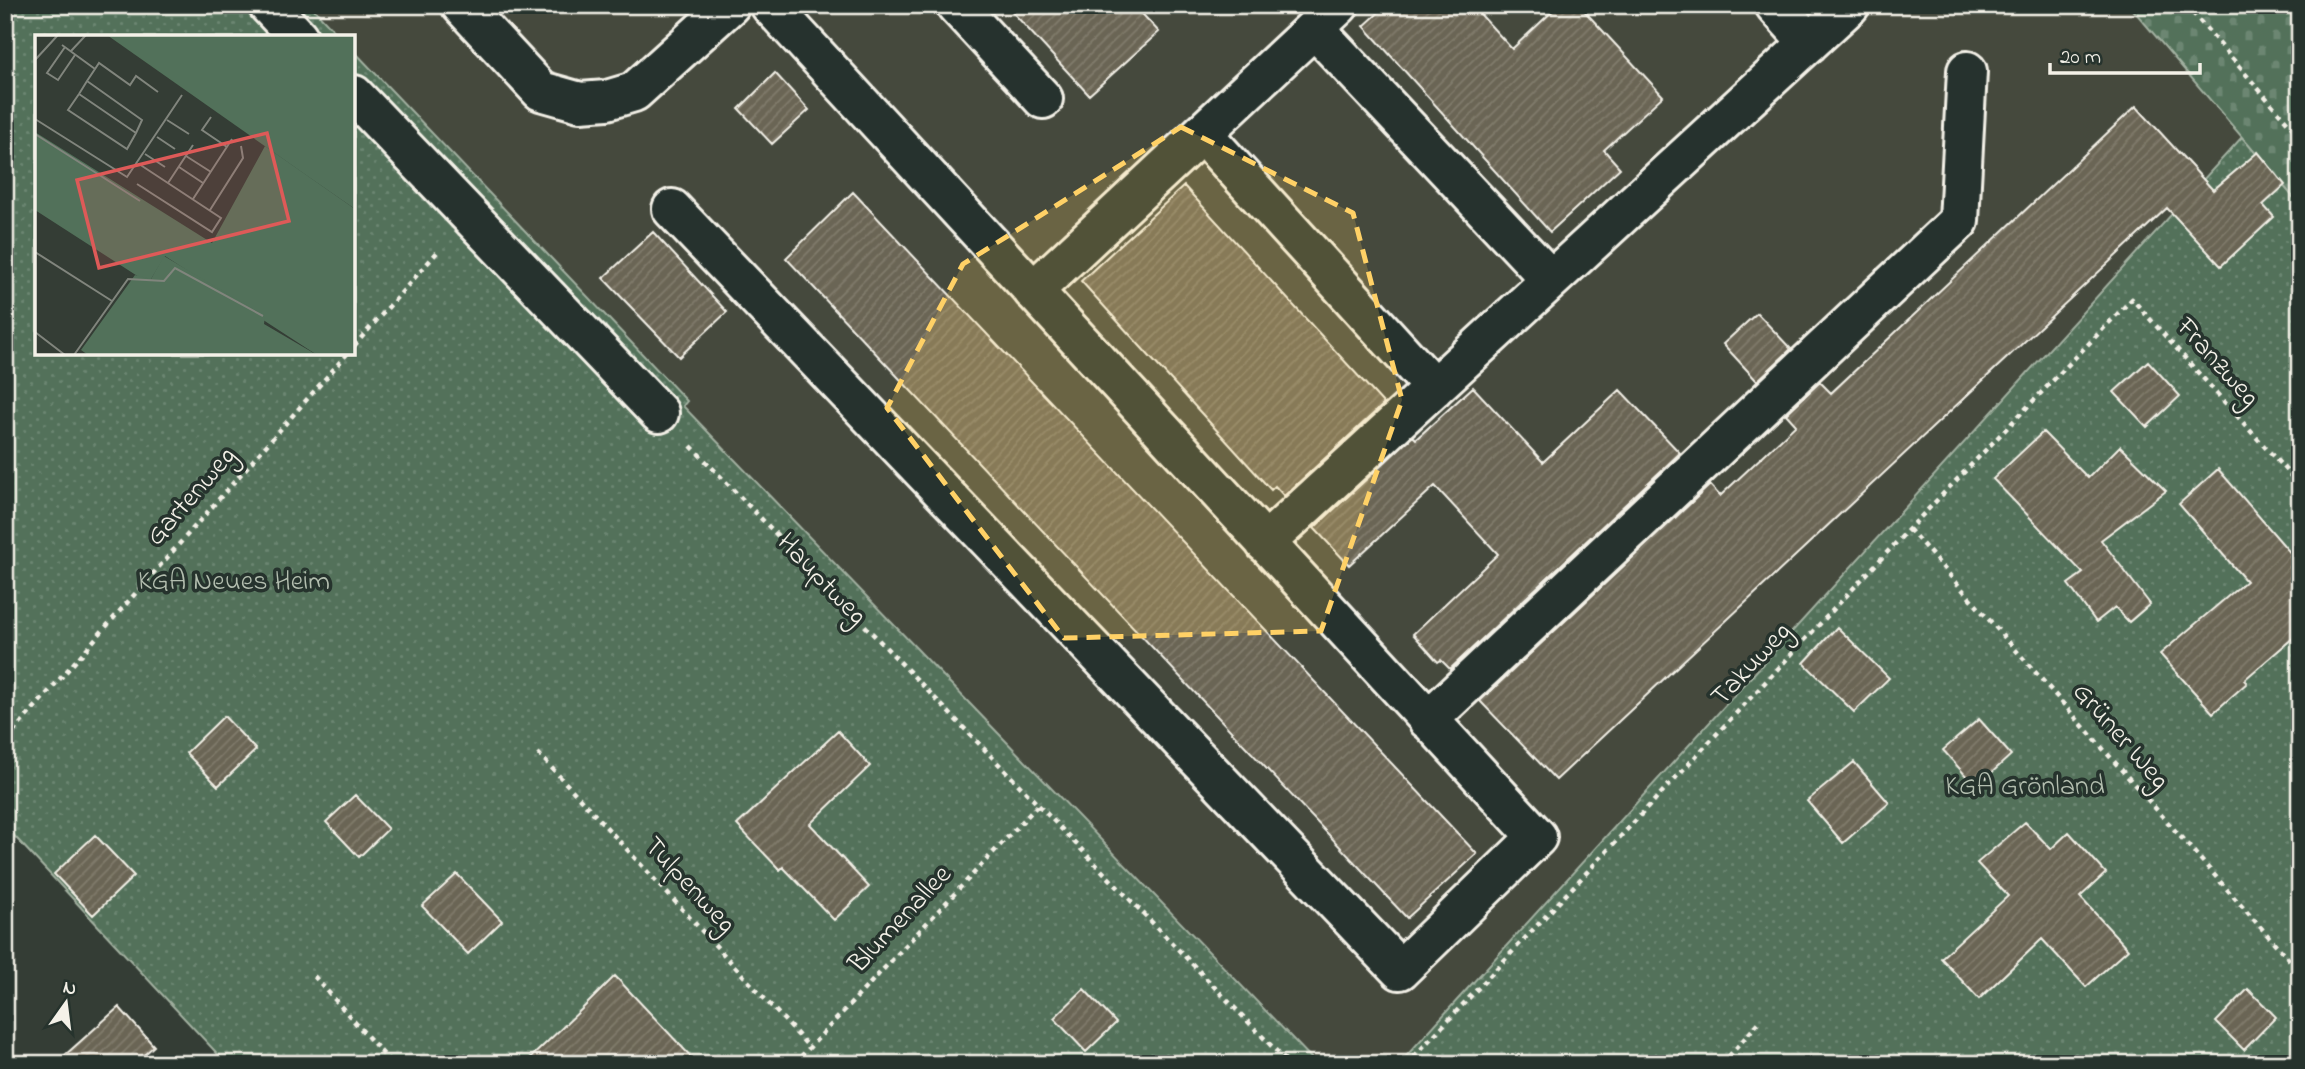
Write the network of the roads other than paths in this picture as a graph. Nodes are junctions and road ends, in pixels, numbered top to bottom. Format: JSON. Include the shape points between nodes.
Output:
{"nodes":[{"id":1,"x":268,"y":5,"type":"edge"},
{"id":2,"x":461,"y":5,"type":"edge"},
{"id":3,"x":730,"y":5,"type":"edge"},
{"id":4,"x":770,"y":5,"type":"edge"},
{"id":5,"x":956,"y":5,"type":"edge"},
{"id":6,"x":1775,"y":5,"type":"edge"},
{"id":7,"x":1850,"y":5,"type":"edge"},
{"id":8,"x":1326,"y":17,"type":"edge"},
{"id":9,"x":296,"y":35,"type":"edge"},
{"id":10,"x":1809,"y":43,"type":"junction"},
{"id":11,"x":1967,"y":71,"type":"dead end"},
{"id":12,"x":355,"y":96,"type":"edge"},
{"id":13,"x":1043,"y":99,"type":"dead end"},
{"id":14,"x":1202,"y":133,"type":"junction"},
{"id":15,"x":671,"y":209,"type":"dead end"},
{"id":16,"x":1551,"y":280,"type":"junction"},
{"id":17,"x":1033,"y":292,"type":"junction"},
{"id":18,"x":1434,"y":388,"type":"junction"},
{"id":19,"x":659,"y":413,"type":"road end"},
{"id":20,"x":1265,"y":543,"type":"junction"},
{"id":21,"x":1428,"y":720,"type":"junction"}],
"edges":[{"from":1,"to":9,"type":"lane"},
{"from":2,"to":3,"type":"lane","via":[[541,91],[580,102],[634,92]]},
{"from":4,"to":17,"type":"lane"},
{"from":5,"to":13,"type":"lane"},
{"from":6,"to":10,"type":"lane"},
{"from":7,"to":10,"type":"lane"},
{"from":8,"to":14,"type":"lane"},
{"from":8,"to":16,"type":"lane"},
{"from":10,"to":16,"type":"lane"},
{"from":11,"to":21,"type":"lane","via":[[1959,221]]},
{"from":12,"to":19,"type":"lane"},
{"from":14,"to":17,"type":"lane"},
{"from":14,"to":18,"type":"lane"},
{"from":15,"to":21,"type":"lane","via":[[1400,970],[1537,837]]},
{"from":16,"to":18,"type":"lane"},
{"from":17,"to":20,"type":"lane"},
{"from":18,"to":20,"type":"lane"},
{"from":20,"to":21,"type":"lane"}]}
